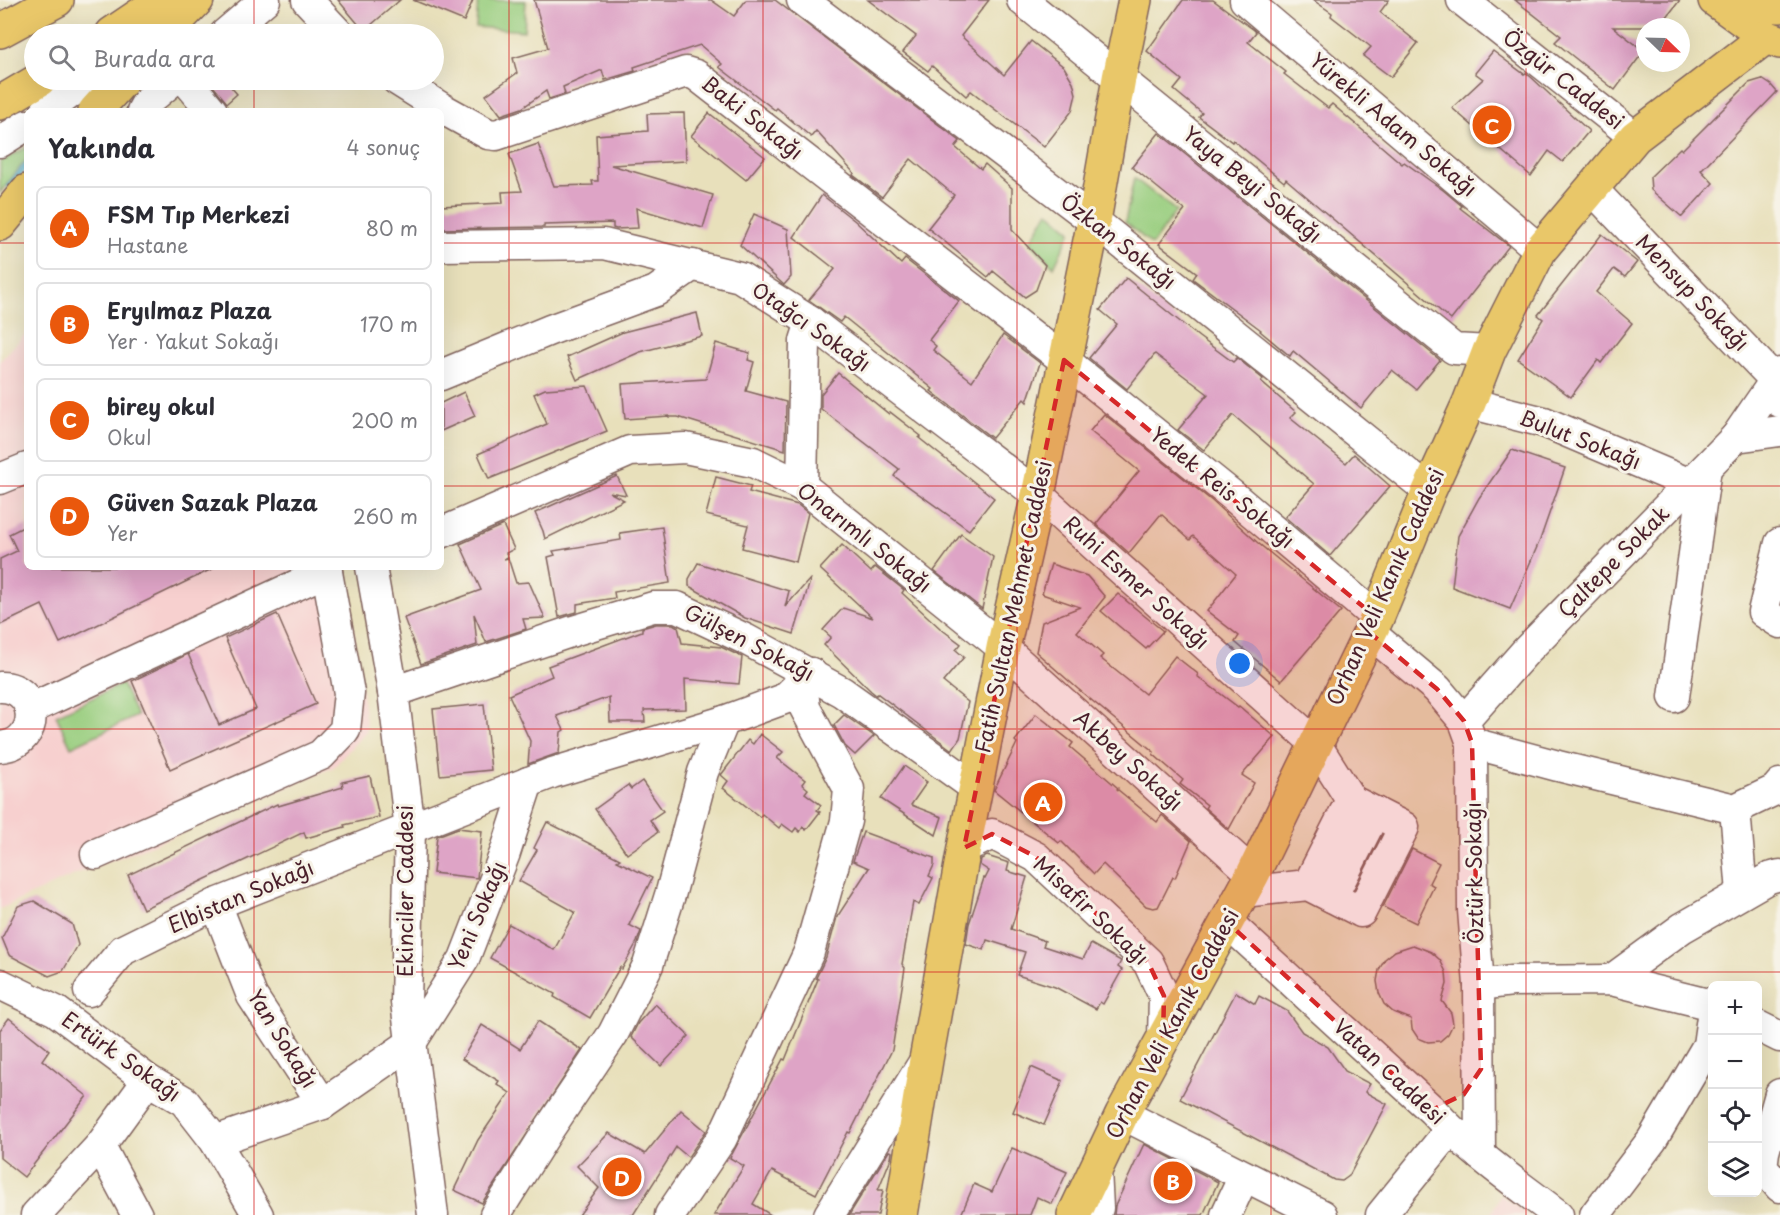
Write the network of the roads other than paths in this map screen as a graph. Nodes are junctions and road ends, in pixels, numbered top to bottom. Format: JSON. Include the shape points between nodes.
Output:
{"nodes":[{"id":1,"x":57,"y":0,"type":"edge"},
{"id":2,"x":162,"y":0,"type":"edge"},
{"id":3,"x":183,"y":0,"type":"edge"},
{"id":4,"x":197,"y":0,"type":"edge"},
{"id":5,"x":265,"y":0,"type":"edge"},
{"id":6,"x":307,"y":0,"type":"edge"},
{"id":7,"x":802,"y":0,"type":"edge"},
{"id":8,"x":1022,"y":0,"type":"edge"},
{"id":9,"x":1135,"y":0,"type":"edge"},
{"id":10,"x":1245,"y":0,"type":"edge"},
{"id":11,"x":1462,"y":0,"type":"edge"},
{"id":12,"x":1718,"y":2,"type":"edge"},
{"id":13,"x":1780,"y":6,"type":"edge"},
{"id":14,"x":127,"y":24,"type":"edge"},
{"id":15,"x":154,"y":24,"type":"edge"},
{"id":16,"x":174,"y":24,"type":"edge"},
{"id":17,"x":237,"y":24,"type":"edge"},
{"id":18,"x":330,"y":24,"type":"edge"},
{"id":19,"x":0,"y":31,"type":"edge"},
{"id":20,"x":1775,"y":35,"type":"edge"},
{"id":21,"x":1119,"y":78,"type":"junction"},
{"id":22,"x":24,"y":89,"type":"edge"},
{"id":23,"x":74,"y":90,"type":"edge"},
{"id":24,"x":114,"y":90,"type":"edge"},
{"id":25,"x":161,"y":90,"type":"edge"},
{"id":26,"x":194,"y":90,"type":"edge"},
{"id":27,"x":413,"y":90,"type":"edge"},
{"id":28,"x":0,"y":103,"type":"edge"},
{"id":29,"x":50,"y":108,"type":"edge"},
{"id":30,"x":98,"y":108,"type":"edge"},
{"id":31,"x":144,"y":108,"type":"edge"},
{"id":32,"x":209,"y":108,"type":"edge"},
{"id":33,"x":442,"y":108,"type":"edge"},
{"id":34,"x":444,"y":109,"type":"edge"},
{"id":35,"x":24,"y":127,"type":"edge"},
{"id":36,"x":1635,"y":137,"type":"junction"},
{"id":37,"x":0,"y":141,"type":"edge"},
{"id":38,"x":1592,"y":189,"type":"junction"},
{"id":39,"x":24,"y":195,"type":"edge"},
{"id":40,"x":1094,"y":221,"type":"junction"},
{"id":41,"x":0,"y":224,"type":"edge"},
{"id":42,"x":444,"y":246,"type":"edge"},
{"id":43,"x":1540,"y":250,"type":"junction"},
{"id":44,"x":693,"y":265,"type":"junction"},
{"id":45,"x":811,"y":322,"type":"junction"},
{"id":46,"x":1489,"y":351,"type":"junction"},
{"id":47,"x":1065,"y":360,"type":"junction"},
{"id":48,"x":444,"y":374,"type":"edge"},
{"id":49,"x":1778,"y":385,"type":"edge"},
{"id":50,"x":1469,"y":403,"type":"junction"},
{"id":51,"x":1780,"y":431,"type":"edge"},
{"id":52,"x":1736,"y":437,"type":"junction"},
{"id":53,"x":24,"y":469,"type":"edge"},
{"id":54,"x":1698,"y":476,"type":"junction"},
{"id":55,"x":0,"y":479,"type":"edge"},
{"id":56,"x":802,"y":486,"type":"junction"},
{"id":57,"x":1428,"y":491,"type":"junction"},
{"id":58,"x":1038,"y":495,"type":"junction"},
{"id":59,"x":444,"y":532,"type":"edge"},
{"id":60,"x":1780,"y":543,"type":"edge"},
{"id":61,"x":325,"y":570,"type":"edge"},
{"id":62,"x":327,"y":570,"type":"edge"},
{"id":63,"x":372,"y":570,"type":"edge"},
{"id":64,"x":1780,"y":623,"type":"edge"},
{"id":65,"x":1374,"y":625,"type":"junction"},
{"id":66,"x":1003,"y":648,"type":"junction"},
{"id":67,"x":811,"y":673,"type":"junction"},
{"id":68,"x":0,"y":687,"type":"edge"},
{"id":69,"x":393,"y":692,"type":"junction"},
{"id":70,"x":1674,"y":697,"type":"dead end"},
{"id":71,"x":30,"y":709,"type":"junction"},
{"id":72,"x":724,"y":721,"type":"junction"},
{"id":73,"x":1468,"y":732,"type":"junction"},
{"id":74,"x":1315,"y":743,"type":"junction"},
{"id":75,"x":0,"y":747,"type":"edge"},
{"id":76,"x":528,"y":782,"type":"junction"},
{"id":77,"x":1778,"y":787,"type":"edge"},
{"id":78,"x":976,"y":788,"type":"junction"},
{"id":79,"x":1735,"y":808,"type":"junction"},
{"id":80,"x":410,"y":829,"type":"junction"},
{"id":81,"x":964,"y":848,"type":"junction"},
{"id":82,"x":96,"y":854,"type":"dead end"},
{"id":83,"x":1780,"y":875,"type":"edge"},
{"id":84,"x":1248,"y":883,"type":"junction"},
{"id":85,"x":1742,"y":893,"type":"junction"},
{"id":86,"x":216,"y":904,"type":"junction"},
{"id":87,"x":1227,"y":922,"type":"junction"},
{"id":88,"x":1611,"y":980,"type":"junction"},
{"id":89,"x":0,"y":984,"type":"edge"},
{"id":90,"x":1479,"y":984,"type":"junction"},
{"id":91,"x":89,"y":991,"type":"dead end"},
{"id":92,"x":1708,"y":1004,"type":"edge"},
{"id":93,"x":1762,"y":1028,"type":"edge"},
{"id":94,"x":1710,"y":1035,"type":"edge"},
{"id":95,"x":1780,"y":1037,"type":"edge"},
{"id":96,"x":1163,"y":1039,"type":"junction"},
{"id":97,"x":411,"y":1043,"type":"junction"},
{"id":98,"x":926,"y":1060,"type":"junction"},
{"id":99,"x":1481,"y":1069,"type":"junction"},
{"id":100,"x":148,"y":1080,"type":"junction"},
{"id":101,"x":1780,"y":1094,"type":"edge"},
{"id":102,"x":323,"y":1104,"type":"junction"},
{"id":103,"x":1122,"y":1114,"type":"junction"},
{"id":104,"x":1441,"y":1120,"type":"junction"},
{"id":105,"x":215,"y":1142,"type":"junction"},
{"id":106,"x":100,"y":1146,"type":"junction"},
{"id":107,"x":1480,"y":1155,"type":"junction"},
{"id":108,"x":1096,"y":1170,"type":"junction"},
{"id":109,"x":1244,"y":1176,"type":"junction"},
{"id":110,"x":1407,"y":1184,"type":"junction"},
{"id":111,"x":1780,"y":1187,"type":"edge"},
{"id":112,"x":36,"y":1215,"type":"edge"},
{"id":113,"x":137,"y":1215,"type":"edge"},
{"id":114,"x":258,"y":1215,"type":"edge"},
{"id":115,"x":433,"y":1215,"type":"edge"},
{"id":116,"x":495,"y":1215,"type":"edge"},
{"id":117,"x":670,"y":1215,"type":"edge"},
{"id":118,"x":829,"y":1215,"type":"edge"},
{"id":119,"x":901,"y":1215,"type":"edge"},
{"id":120,"x":1074,"y":1215,"type":"edge"},
{"id":121,"x":1095,"y":1215,"type":"edge"},
{"id":122,"x":1226,"y":1215,"type":"edge"},
{"id":123,"x":1322,"y":1215,"type":"edge"},
{"id":124,"x":1381,"y":1215,"type":"edge"},
{"id":125,"x":1396,"y":1215,"type":"edge"},
{"id":126,"x":1558,"y":1215,"type":"edge"},
{"id":127,"x":1595,"y":1215,"type":"edge"}],
"edges":[{"from":1,"to":19,"type":"main road"},
{"from":2,"to":14,"type":"main road"},
{"from":3,"to":15,"type":"street"},
{"from":4,"to":16,"type":"main road"},
{"from":5,"to":17,"type":"street"},
{"from":6,"to":18,"type":"street"},
{"from":7,"to":40,"type":"street","name":"Özkan Sokağı"},
{"from":8,"to":21,"type":"street","name":"Yaya Beyi Sokağı"},
{"from":9,"to":21,"type":"main road","name":"Fatih Sultan Mehmet Caddesi"},
{"from":10,"to":43,"type":"street","name":"Yürekli Adam Sokağı"},
{"from":11,"to":36,"type":"street","name":"Özgür Caddesi"},
{"from":12,"to":13,"type":"main road"},
{"from":12,"to":20,"type":"main road"},
{"from":20,"to":36,"type":"main road","name":"Orhan Veli Kanık Caddesi"},
{"from":21,"to":40,"type":"main road","name":"Fatih Sultan Mehmet Caddesi"},
{"from":21,"to":46,"type":"street","name":"Yaya Beyi Sokağı","via":[[1454,349]]},
{"from":22,"to":28,"type":"main road"},
{"from":23,"to":29,"type":"street"},
{"from":24,"to":30,"type":"main road"},
{"from":25,"to":31,"type":"street"},
{"from":26,"to":32,"type":"street"},
{"from":27,"to":33,"type":"street","name":"Baki Sokağı"},
{"from":34,"to":47,"type":"street","name":"Baki Sokağı","via":[[496,135],[690,72]]},
{"from":35,"to":37,"type":"street"},
{"from":36,"to":38,"type":"main road","name":"Orhan Veli Kanık Caddesi"},
{"from":38,"to":43,"type":"main road","name":"Orhan Veli Kanık Caddesi"},
{"from":38,"to":49,"type":"street","name":"Mensup Sokağı"},
{"from":39,"to":41,"type":"main road"},
{"from":40,"to":47,"type":"main road","name":"Fatih Sultan Mehmet Caddesi"},
{"from":40,"to":57,"type":"street","name":"Özkan Sokağı"},
{"from":42,"to":44,"type":"street","name":"Otağcı Sokağı","via":[[604,244]]},
{"from":43,"to":46,"type":"main road","name":"Orhan Veli Kanık Caddesi"},
{"from":44,"to":45,"type":"street","name":"Otağcı Sokağı","via":[[740,278]]},
{"from":44,"to":48,"type":"street","via":[[656,291]]},
{"from":45,"to":56,"type":"street","via":[[805,342]]},
{"from":45,"to":58,"type":"street","name":"Otağcı Sokağı"},
{"from":46,"to":50,"type":"main road","name":"Orhan Veli Kanık Caddesi"},
{"from":47,"to":58,"type":"main road","name":"Fatih Sultan Mehmet Caddesi"},
{"from":47,"to":65,"type":"street","name":"Yedek Reis Sokağı","via":[[1233,496]]},
{"from":49,"to":52,"type":"street"},
{"from":50,"to":54,"type":"street","name":"Bulut Sokağı","via":[[1544,422]]},
{"from":50,"to":57,"type":"main road","name":"Orhan Veli Kanık Caddesi"},
{"from":51,"to":52,"type":"street"},
{"from":52,"to":54,"type":"street","name":"Çaltepe Sokak"},
{"from":53,"to":55,"type":"street"},
{"from":54,"to":70,"type":"street"},
{"from":54,"to":73,"type":"street","name":"Çaltepe Sokak","via":[[1526,651]]},
{"from":56,"to":59,"type":"street","name":"Onarımlı Sokağı","via":[[753,462],[685,448],[630,452]]},
{"from":56,"to":66,"type":"street","name":"Onarımlı Sokağı"},
{"from":57,"to":65,"type":"main road","name":"Orhan Veli Kanık Caddesi"},
{"from":58,"to":66,"type":"main road","name":"Fatih Sultan Mehmet Caddesi"},
{"from":58,"to":74,"type":"street","name":"Ruhi Esmer Sokağı"},
{"from":60,"to":64,"type":"street","via":[[1763,612]]},
{"from":61,"to":71,"type":"street"},
{"from":62,"to":82,"type":"street","via":[[349,693],[345,730],[321,755]]},
{"from":63,"to":69,"type":"street","name":"Ekinciler Caddesi"},
{"from":65,"to":73,"type":"street","via":[[1437,689]]},
{"from":65,"to":74,"type":"main road","name":"Orhan Veli Kanık Caddesi"},
{"from":66,"to":78,"type":"main road","name":"Fatih Sultan Mehmet Caddesi"},
{"from":66,"to":84,"type":"street","name":"Akbey Sokağı"},
{"from":67,"to":69,"type":"street","name":"Gülşen Sokağı","via":[[677,607],[653,607]]},
{"from":67,"to":72,"type":"street","name":"Elbistan Sokağı","via":[[784,699]]},
{"from":67,"to":78,"type":"street","name":"Gülşen Sokağı"},
{"from":67,"to":117,"type":"street","via":[[802,691],[804,708],[849,789],[846,821],[809,952],[722,1138]]},
{"from":68,"to":71,"type":"street","via":[[15,690]]},
{"from":69,"to":80,"type":"street","name":"Ekinciler Caddesi"},
{"from":71,"to":75,"type":"street","via":[[27,733],[11,746]]},
{"from":72,"to":76,"type":"street","name":"Elbistan Sokağı"},
{"from":72,"to":116,"type":"street","via":[[703,772],[648,965],[613,1034]]},
{"from":73,"to":79,"type":"street","via":[[1558,766]]},
{"from":73,"to":90,"type":"street","name":"Öztürk Sokağı"},
{"from":74,"to":84,"type":"main road","name":"Orhan Veli Kanık Caddesi"},
{"from":74,"to":84,"type":"street","name":"Ruhi Esmer Sokağı","via":[[1373,811],[1330,896]]},
{"from":76,"to":80,"type":"street","name":"Elbistan Sokağı"},
{"from":76,"to":97,"type":"street","name":"Yeni Sokağı","via":[[464,959]]},
{"from":77,"to":79,"type":"street"},
{"from":78,"to":81,"type":"main road","name":"Fatih Sultan Mehmet Caddesi"},
{"from":79,"to":85,"type":"street"},
{"from":80,"to":86,"type":"street","name":"Elbistan Sokağı"},
{"from":80,"to":97,"type":"street","name":"Ekinciler Caddesi","via":[[406,1002]]},
{"from":81,"to":96,"type":"street","name":"Misafir Sokağı","via":[[992,834],[1036,857],[1140,954],[1164,996]]},
{"from":81,"to":98,"type":"main road","name":"Fatih Sultan Mehmet Caddesi"},
{"from":83,"to":85,"type":"street"},
{"from":84,"to":87,"type":"main road","name":"Orhan Veli Kanık Caddesi"},
{"from":85,"to":88,"type":"street","via":[[1682,928]]},
{"from":86,"to":91,"type":"street","name":"Elbistan Sokağı","via":[[123,950]]},
{"from":86,"to":102,"type":"street","name":"Yan Sokağı","via":[[252,996]]},
{"from":87,"to":96,"type":"main road","name":"Orhan Veli Kanık Caddesi"},
{"from":87,"to":104,"type":"street","name":"Vatan Caddesi"},
{"from":88,"to":90,"type":"street"},
{"from":88,"to":92,"type":"street"},
{"from":89,"to":100,"type":"street","name":"Ertürk Sokağı","via":[[56,1011]]},
{"from":90,"to":99,"type":"street","name":"Öztürk Sokağı"},
{"from":93,"to":95,"type":"street"},
{"from":94,"to":127,"type":"street","via":[[1708,1045],[1658,1130]]},
{"from":96,"to":103,"type":"main road","name":"Orhan Veli Kanık Caddesi"},
{"from":97,"to":102,"type":"street"},
{"from":97,"to":115,"type":"street","name":"Ekinciler Caddesi"},
{"from":98,"to":118,"type":"street"},
{"from":98,"to":119,"type":"main road","name":"Fatih Sultan Mehmet Caddesi"},
{"from":99,"to":104,"type":"street"},
{"from":99,"to":107,"type":"street","name":"Öztürk Sokağı"},
{"from":100,"to":105,"type":"street","name":"Ertürk Sokağı","via":[[184,1101]]},
{"from":100,"to":106,"type":"street"},
{"from":101,"to":111,"type":"street","via":[[1762,1167]]},
{"from":102,"to":105,"type":"street"},
{"from":103,"to":108,"type":"main road","name":"Orhan Veli Kanık Caddesi"},
{"from":103,"to":109,"type":"street"},
{"from":104,"to":107,"type":"street","name":"Vatan Caddesi"},
{"from":104,"to":110,"type":"street"},
{"from":105,"to":114,"type":"street","name":"Ertürk Sokağı"},
{"from":106,"to":112,"type":"street"},
{"from":106,"to":113,"type":"street"},
{"from":107,"to":126,"type":"street","name":"Vatan Caddesi"},
{"from":108,"to":120,"type":"main road","name":"Orhan Veli Kanık Caddesi"},
{"from":108,"to":121,"type":"street"},
{"from":109,"to":122,"type":"street"},
{"from":109,"to":123,"type":"street"},
{"from":110,"to":124,"type":"street"},
{"from":110,"to":125,"type":"street"}]}
